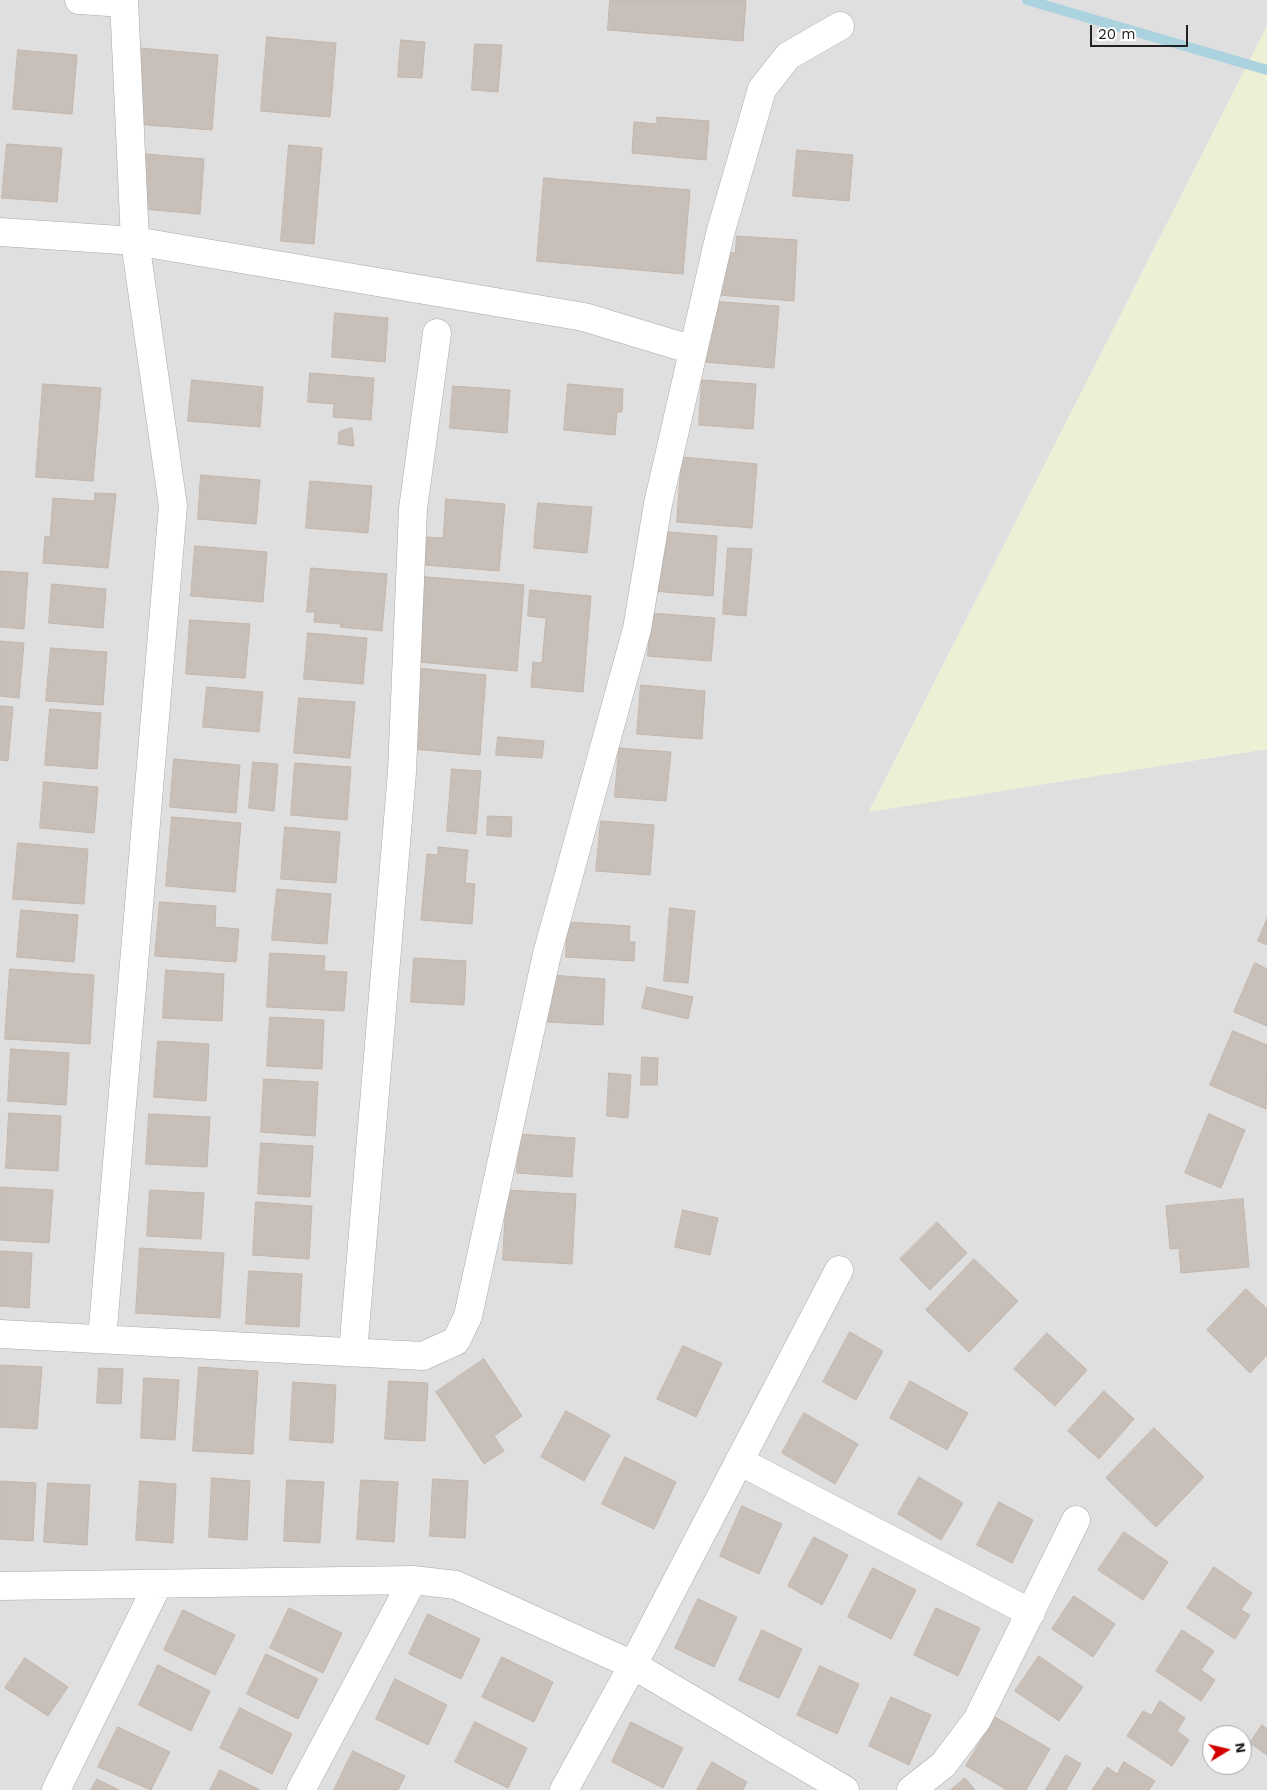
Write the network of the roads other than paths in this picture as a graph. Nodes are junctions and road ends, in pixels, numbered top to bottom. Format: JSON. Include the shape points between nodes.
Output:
{"nodes":[{"id":1,"x":79,"y":0,"type":"edge"},
{"id":2,"x":124,"y":2,"type":"edge"},
{"id":3,"x":840,"y":26,"type":"dead end"},
{"id":4,"x":0,"y":232,"type":"edge"},
{"id":5,"x":135,"y":241,"type":"junction"},
{"id":6,"x":437,"y":333,"type":"dead end"},
{"id":7,"x":693,"y":350,"type":"junction"},
{"id":8,"x":839,"y":1270,"type":"dead end"},
{"id":9,"x":0,"y":1334,"type":"edge"},
{"id":10,"x":102,"y":1339,"type":"junction"},
{"id":11,"x":353,"y":1352,"type":"junction"},
{"id":12,"x":739,"y":1461,"type":"junction"},
{"id":13,"x":1076,"y":1520,"type":"dead end"},
{"id":14,"x":413,"y":1580,"type":"junction"},
{"id":15,"x":158,"y":1584,"type":"junction"},
{"id":16,"x":0,"y":1586,"type":"edge"},
{"id":17,"x":1031,"y":1614,"type":"junction"},
{"id":18,"x":633,"y":1664,"type":"junction"},
{"id":19,"x":56,"y":1790,"type":"edge"},
{"id":20,"x":301,"y":1790,"type":"edge"},
{"id":21,"x":564,"y":1790,"type":"edge"},
{"id":22,"x":845,"y":1790,"type":"edge"},
{"id":23,"x":911,"y":1790,"type":"edge"}],
"edges":[{"from":1,"to":2,"type":"street"},
{"from":2,"to":5,"type":"street"},
{"from":3,"to":7,"type":"street","via":[[788,56],[762,89],[720,234]]},
{"from":4,"to":5,"type":"street"},
{"from":5,"to":7,"type":"street","via":[[584,317]]},
{"from":5,"to":10,"type":"street","via":[[173,506]]},
{"from":6,"to":11,"type":"street","via":[[413,509],[402,772]]},
{"from":7,"to":11,"type":"street","via":[[658,504],[637,630],[547,954],[468,1316],[456,1341],[424,1356]]},
{"from":8,"to":12,"type":"street"},
{"from":9,"to":10,"type":"street"},
{"from":10,"to":11,"type":"street"},
{"from":12,"to":17,"type":"street"},
{"from":12,"to":18,"type":"street"},
{"from":13,"to":17,"type":"street"},
{"from":14,"to":15,"type":"street"},
{"from":14,"to":18,"type":"street","via":[[456,1585]]},
{"from":14,"to":20,"type":"street"},
{"from":15,"to":16,"type":"street"},
{"from":15,"to":19,"type":"street"},
{"from":17,"to":23,"type":"street","via":[[977,1720],[943,1765]]},
{"from":18,"to":21,"type":"street"},
{"from":18,"to":22,"type":"street"}]}
